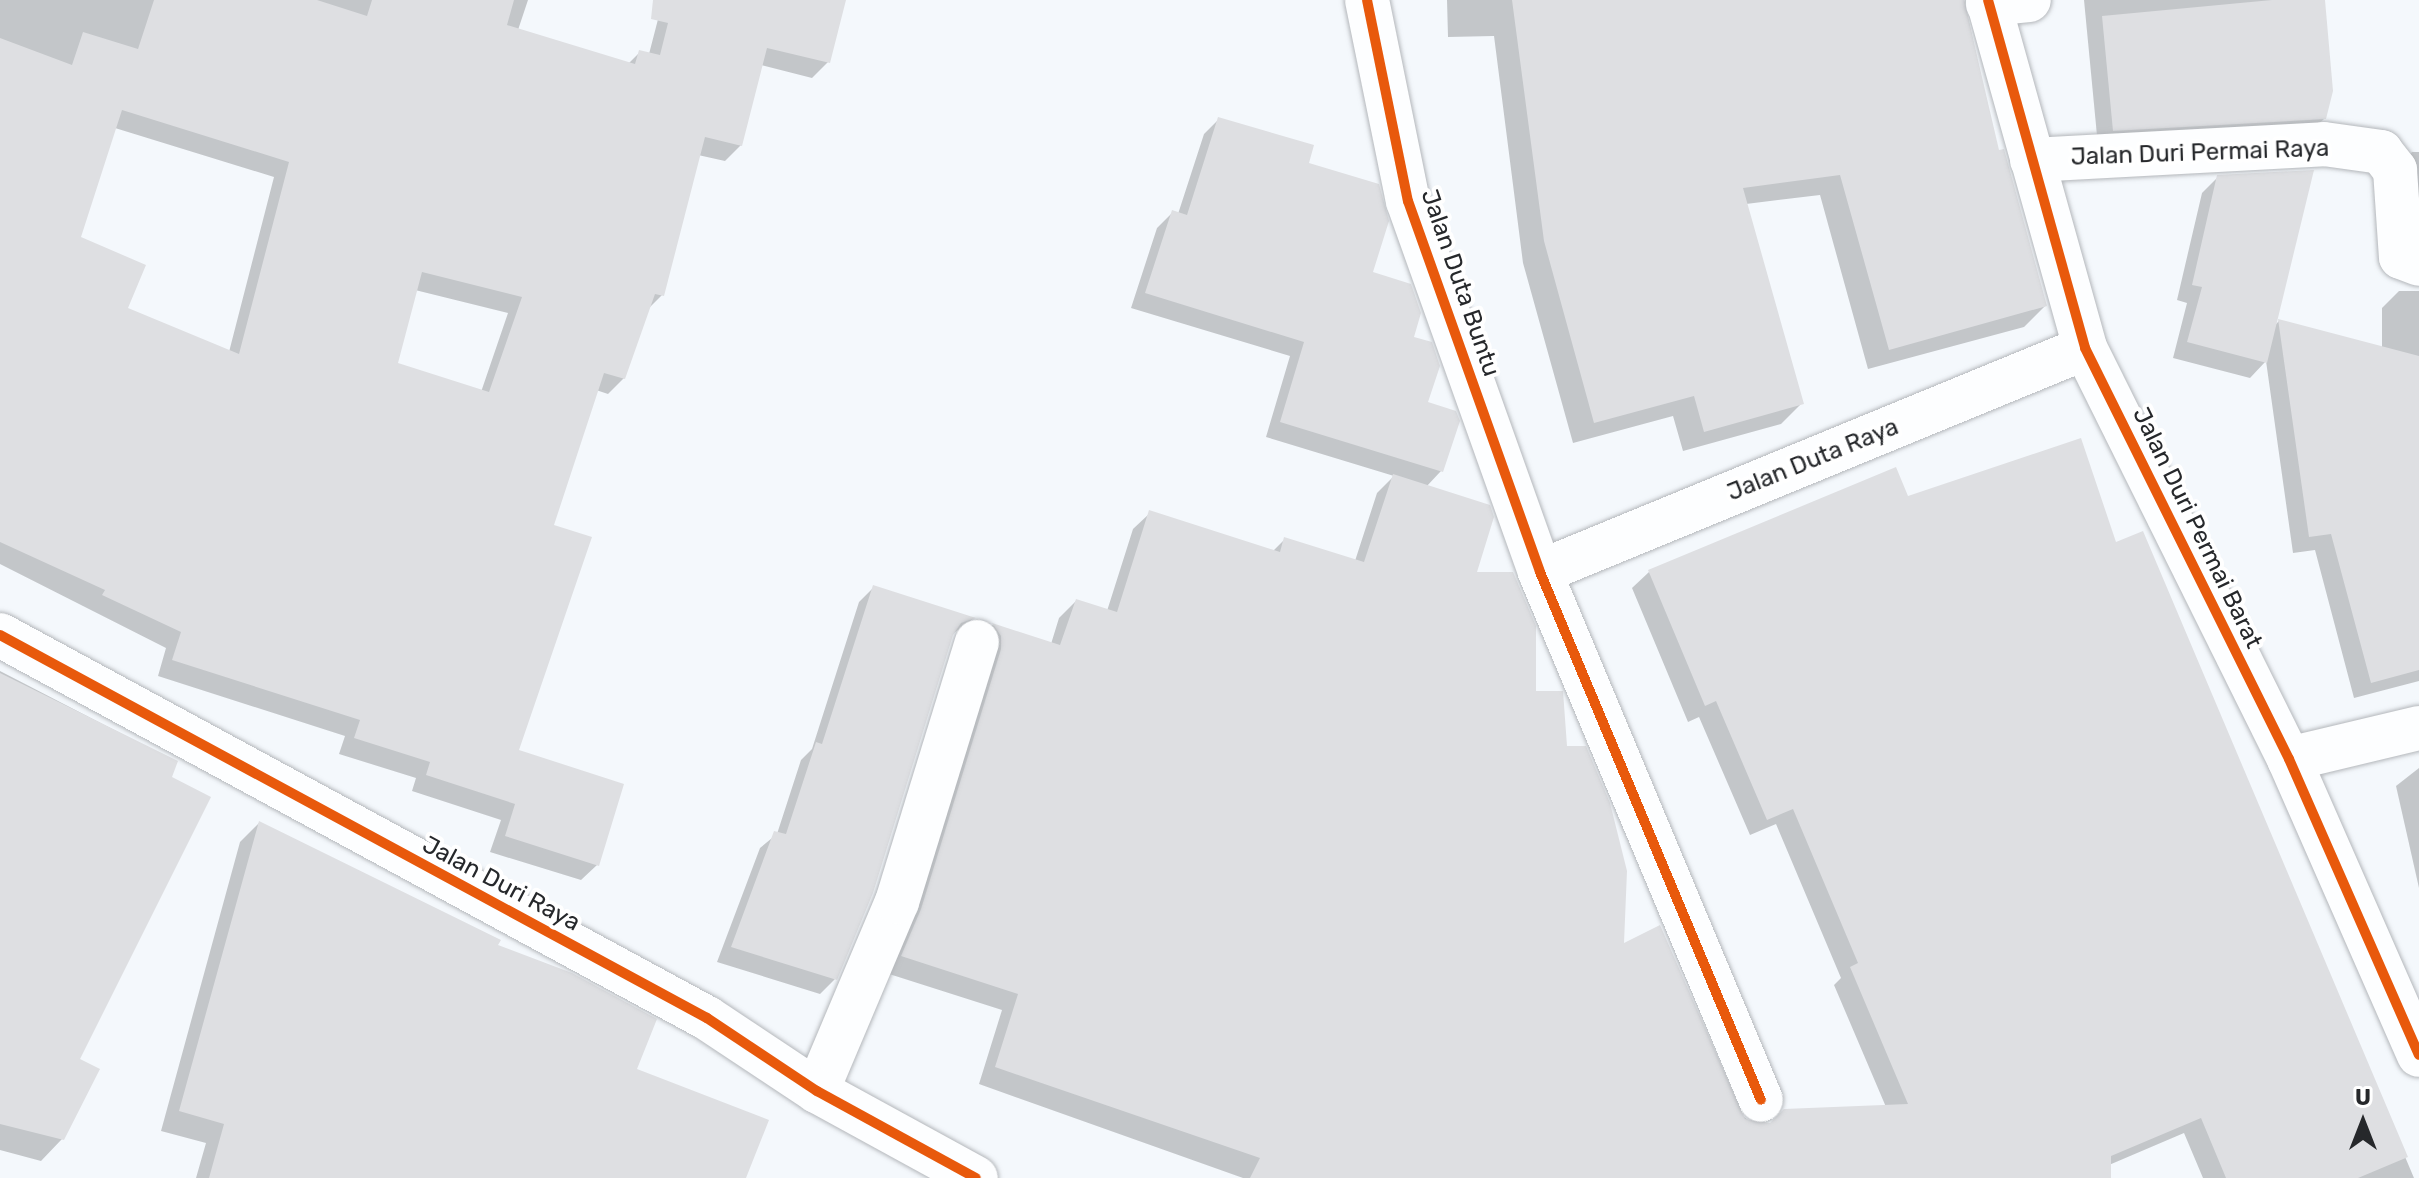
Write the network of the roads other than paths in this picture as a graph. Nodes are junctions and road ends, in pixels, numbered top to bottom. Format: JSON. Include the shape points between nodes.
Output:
{"nodes":[{"id":1,"x":1367,"y":0,"type":"edge"},
{"id":2,"x":2002,"y":1,"type":"edge"},
{"id":3,"x":2032,"y":160,"type":"junction"},
{"id":4,"x":2419,"y":264,"type":"edge"},
{"id":5,"x":2085,"y":348,"type":"junction"},
{"id":6,"x":1540,"y":572,"type":"junction"},
{"id":7,"x":0,"y":635,"type":"edge"},
{"id":8,"x":977,"y":642,"type":"dead end"},
{"id":9,"x":2419,"y":728,"type":"edge"},
{"id":10,"x":2289,"y":759,"type":"junction"},
{"id":11,"x":2419,"y":1055,"type":"edge"},
{"id":12,"x":817,"y":1091,"type":"junction"},
{"id":13,"x":1761,"y":1100,"type":"dead end"},
{"id":14,"x":976,"y":1178,"type":"edge"}],
"edges":[{"from":1,"to":6,"type":"street","name":"Jalan Duta Buntu","via":[[1408,201]]},
{"from":2,"to":3,"type":"street","name":"Jalan Duri Permai Barat"},
{"from":3,"to":4,"type":"street","name":"Jalan Duri Permai Raya","via":[[2324,144],[2381,152],[2395,170],[2401,257]]},
{"from":3,"to":5,"type":"street","name":"Jalan Duri Permai Barat"},
{"from":5,"to":6,"type":"street","name":"Jalan Duta Raya"},
{"from":5,"to":10,"type":"street","name":"Jalan Duri Permai Barat"},
{"from":6,"to":13,"type":"street","name":"Jalan Duta Buntu"},
{"from":7,"to":12,"type":"street","name":"Jalan Duri Raya","via":[[707,1018]]},
{"from":8,"to":12,"type":"street","via":[[897,902]]},
{"from":9,"to":10,"type":"street"},
{"from":10,"to":11,"type":"street","name":"Jalan Duri Permai Barat"},
{"from":12,"to":14,"type":"street","name":"Jalan Duri Raya"}]}
